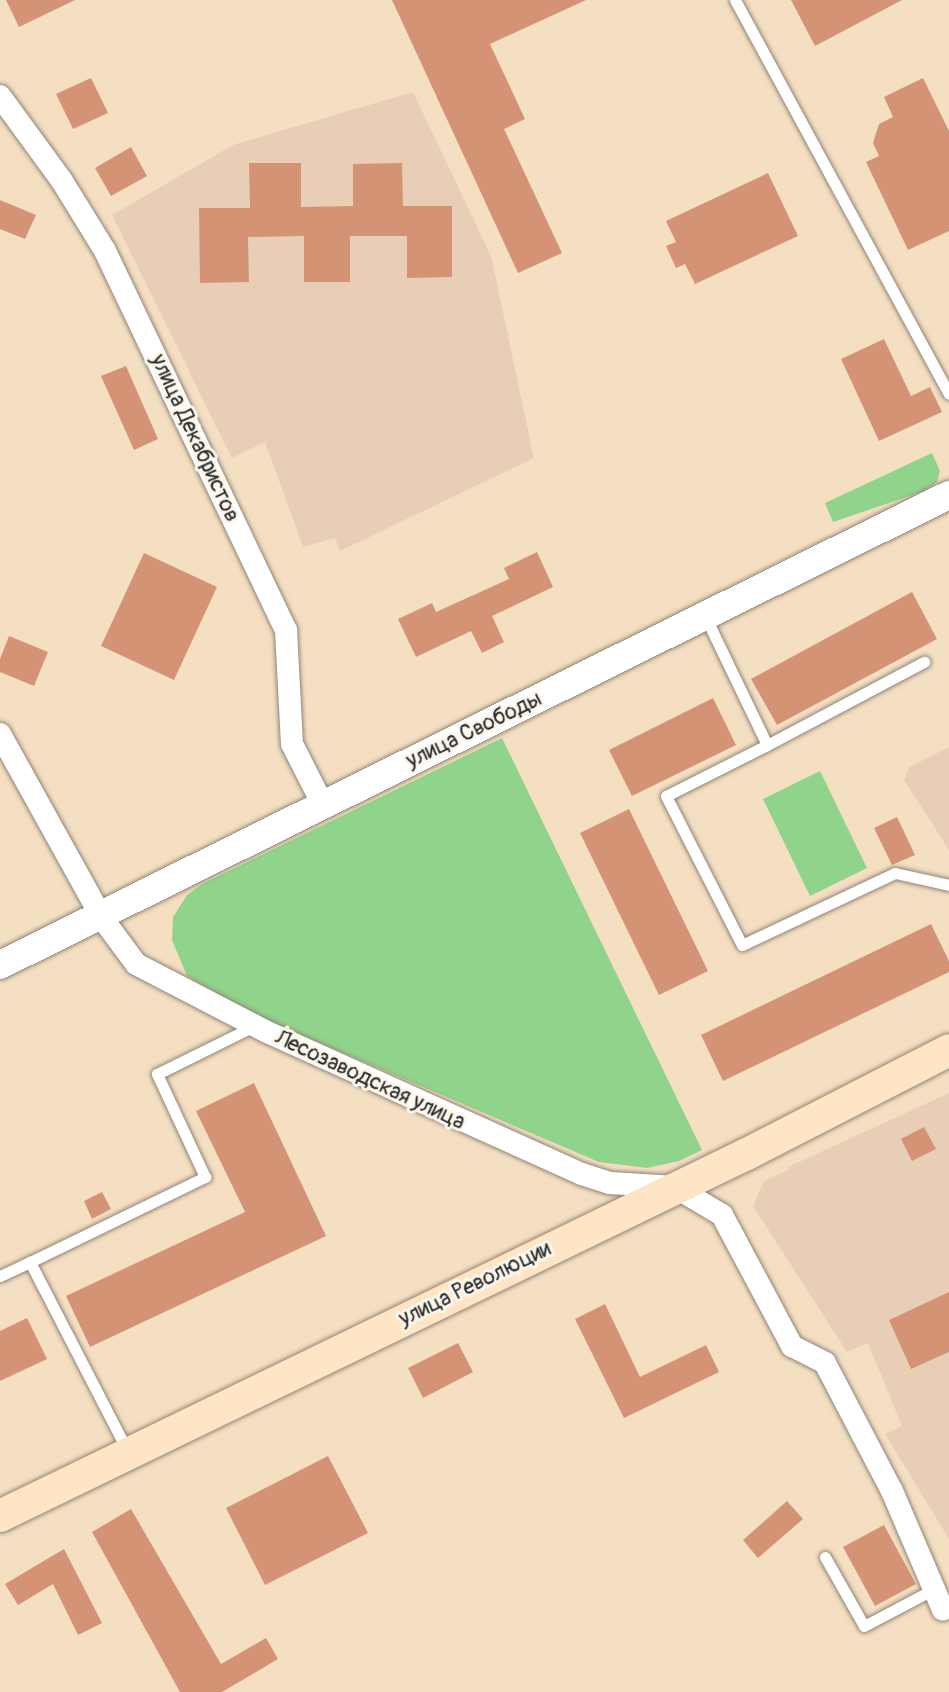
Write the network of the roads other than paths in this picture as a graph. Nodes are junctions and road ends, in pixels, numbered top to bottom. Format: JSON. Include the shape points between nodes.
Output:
{"nodes":[{"id":1,"x":735,"y":0,"type":"edge"},
{"id":2,"x":0,"y":96,"type":"edge"},
{"id":3,"x":949,"y":394,"type":"edge"},
{"id":4,"x":949,"y":495,"type":"edge"},
{"id":5,"x":705,"y":616,"type":"junction"},
{"id":6,"x":924,"y":662,"type":"dead end"},
{"id":7,"x":0,"y":734,"type":"edge"},
{"id":8,"x":767,"y":745,"type":"junction"},
{"id":9,"x":323,"y":805,"type":"junction"},
{"id":10,"x":949,"y":885,"type":"edge"},
{"id":11,"x":102,"y":918,"type":"junction"},
{"id":12,"x":0,"y":965,"type":"edge"},
{"id":13,"x":255,"y":1026,"type":"junction"},
{"id":14,"x":949,"y":1050,"type":"edge"},
{"id":15,"x":675,"y":1187,"type":"junction"},
{"id":16,"x":30,"y":1262,"type":"junction"},
{"id":17,"x":0,"y":1276,"type":"edge"},
{"id":18,"x":129,"y":1454,"type":"junction"},
{"id":19,"x":0,"y":1516,"type":"edge"},
{"id":20,"x":825,"y":1557,"type":"dead end"},
{"id":21,"x":934,"y":1589,"type":"junction"},
{"id":22,"x":943,"y":1610,"type":"dead end"}],
"edges":[{"from":1,"to":3,"type":"lane"},
{"from":2,"to":9,"type":"street","name":"улица Декабристов","via":[[105,251],[286,630],[292,744]]},
{"from":4,"to":5,"type":"street","name":"улица Свободы"},
{"from":5,"to":8,"type":"lane"},
{"from":5,"to":9,"type":"street","name":"улица Свободы"},
{"from":6,"to":8,"type":"lane"},
{"from":7,"to":11,"type":"street","name":"Лесозаводская улица"},
{"from":8,"to":10,"type":"lane","via":[[666,796],[742,945],[895,873]]},
{"from":9,"to":11,"type":"street","name":"улица Свободы"},
{"from":11,"to":12,"type":"street","name":"улица Свободы"},
{"from":11,"to":13,"type":"street","name":"Лесозаводская улица","via":[[136,964]]},
{"from":13,"to":15,"type":"street","name":"Лесозаводская улица","via":[[582,1174],[610,1183]]},
{"from":13,"to":16,"type":"lane","via":[[157,1074],[205,1177]]},
{"from":14,"to":15,"type":"main road","name":"улица Революции"},
{"from":15,"to":18,"type":"main road","name":"улица Революции"},
{"from":15,"to":21,"type":"street","name":"Лесозаводская улица","via":[[722,1215],[792,1346],[825,1363],[892,1491]]},
{"from":16,"to":17,"type":"lane"},
{"from":16,"to":18,"type":"lane"},
{"from":18,"to":19,"type":"main road","name":"улица Революции"},
{"from":20,"to":21,"type":"lane","via":[[864,1626]]},
{"from":21,"to":22,"type":"street"}]}
